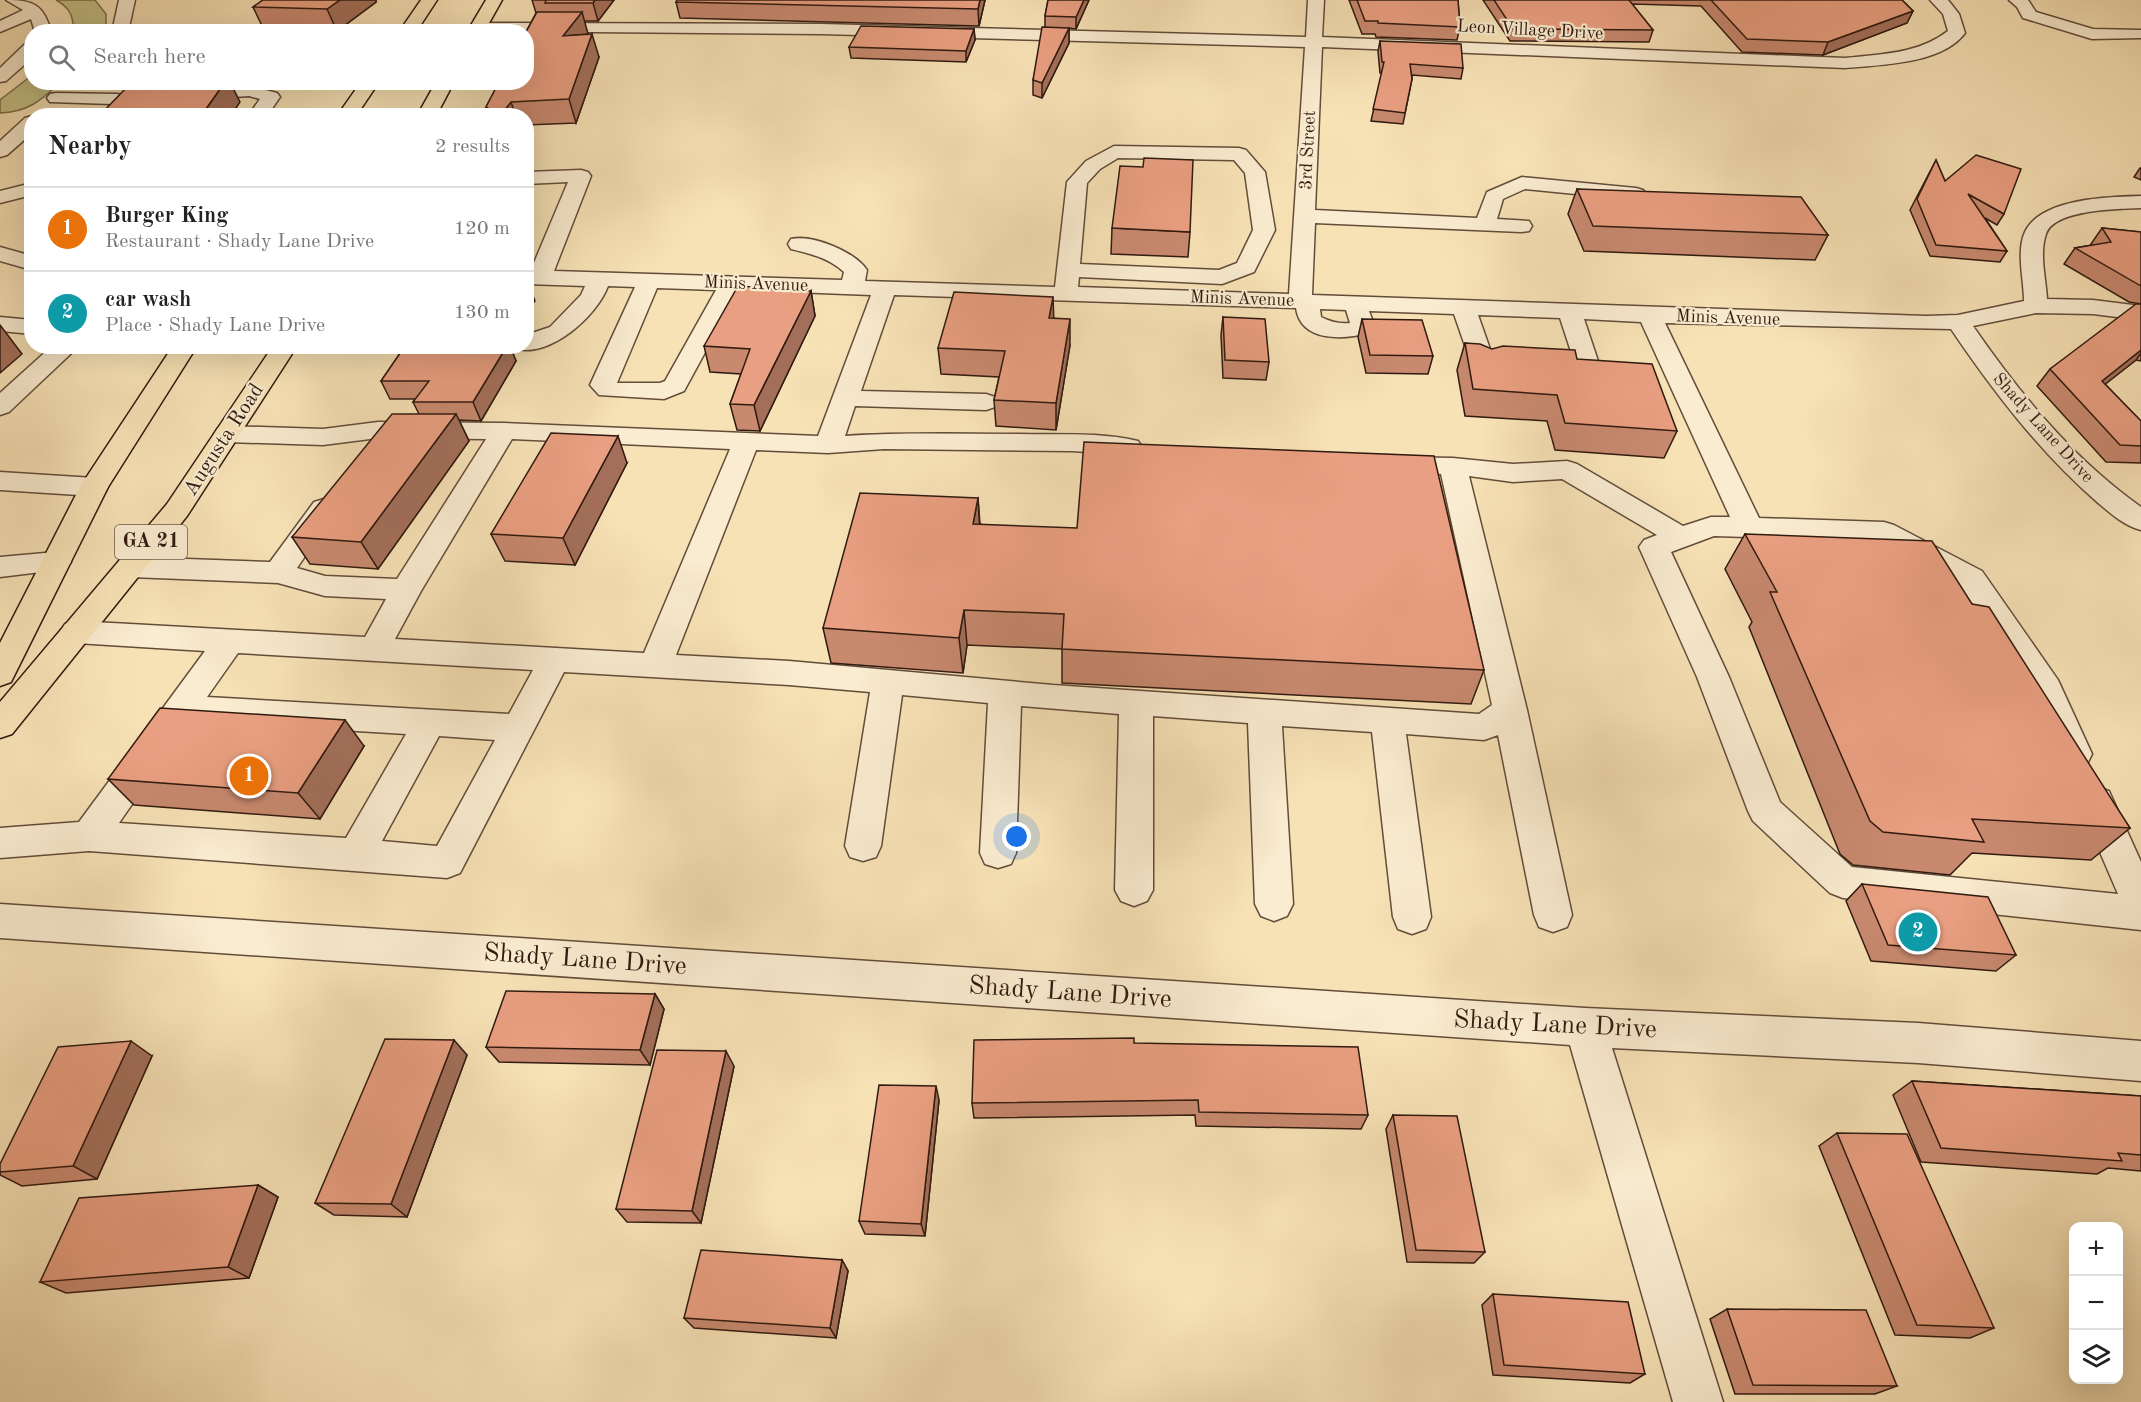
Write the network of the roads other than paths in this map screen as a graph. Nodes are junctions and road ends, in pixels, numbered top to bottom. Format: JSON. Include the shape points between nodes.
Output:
{"nodes":[{"id":1,"x":14,"y":0,"type":"edge"},
{"id":2,"x":127,"y":0,"type":"edge"},
{"id":3,"x":429,"y":0,"type":"edge"},
{"id":4,"x":494,"y":0,"type":"edge"},
{"id":5,"x":1316,"y":0,"type":"edge"},
{"id":6,"x":1938,"y":0,"type":"edge"},
{"id":7,"x":2017,"y":0,"type":"edge"},
{"id":8,"x":631,"y":9,"type":"dead end"},
{"id":9,"x":34,"y":10,"type":"junction"},
{"id":10,"x":42,"y":24,"type":"edge"},
{"id":11,"x":122,"y":24,"type":"edge"},
{"id":12,"x":412,"y":24,"type":"edge"},
{"id":13,"x":480,"y":24,"type":"edge"},
{"id":14,"x":616,"y":26,"type":"junction"},
{"id":15,"x":0,"y":27,"type":"edge"},
{"id":16,"x":534,"y":28,"type":"edge"},
{"id":17,"x":2138,"y":34,"type":"dead end"},
{"id":18,"x":1314,"y":42,"type":"junction"},
{"id":19,"x":24,"y":43,"type":"edge"},
{"id":20,"x":0,"y":54,"type":"edge"},
{"id":21,"x":24,"y":55,"type":"edge"},
{"id":22,"x":0,"y":77,"type":"edge"},
{"id":23,"x":66,"y":90,"type":"edge"},
{"id":24,"x":364,"y":90,"type":"edge"},
{"id":25,"x":441,"y":90,"type":"edge"},
{"id":26,"x":179,"y":97,"type":"edge"},
{"id":27,"x":57,"y":98,"type":"junction"},
{"id":28,"x":146,"y":100,"type":"edge"},
{"id":29,"x":46,"y":108,"type":"edge"},
{"id":30,"x":117,"y":108,"type":"edge"},
{"id":31,"x":120,"y":108,"type":"edge"},
{"id":32,"x":263,"y":108,"type":"edge"},
{"id":33,"x":352,"y":108,"type":"edge"},
{"id":34,"x":430,"y":108,"type":"edge"},
{"id":35,"x":10,"y":121,"type":"dead end"},
{"id":36,"x":24,"y":121,"type":"edge"},
{"id":37,"x":24,"y":128,"type":"edge"},
{"id":38,"x":0,"y":151,"type":"edge"},
{"id":39,"x":534,"y":177,"type":"edge"},
{"id":40,"x":24,"y":191,"type":"edge"},
{"id":41,"x":1650,"y":195,"type":"edge"},
{"id":42,"x":0,"y":197,"type":"edge"},
{"id":43,"x":2141,"y":202,"type":"edge"},
{"id":44,"x":1305,"y":216,"type":"junction"},
{"id":45,"x":1485,"y":224,"type":"junction"},
{"id":46,"x":1521,"y":226,"type":"dead end"},
{"id":47,"x":799,"y":244,"type":"dead end"},
{"id":48,"x":534,"y":247,"type":"edge"},
{"id":49,"x":552,"y":247,"type":"junction"},
{"id":50,"x":17,"y":260,"type":"edge"},
{"id":51,"x":1069,"y":270,"type":"junction"},
{"id":52,"x":534,"y":275,"type":"edge"},
{"id":53,"x":534,"y":277,"type":"edge"},
{"id":54,"x":0,"y":278,"type":"edge"},
{"id":55,"x":599,"y":279,"type":"junction"},
{"id":56,"x":649,"y":281,"type":"junction"},
{"id":57,"x":731,"y":284,"type":"junction"},
{"id":58,"x":852,"y":288,"type":"junction"},
{"id":59,"x":885,"y":289,"type":"junction"},
{"id":60,"x":1066,"y":294,"type":"junction"},
{"id":61,"x":1304,"y":301,"type":"junction"},
{"id":62,"x":2036,"y":306,"type":"junction"},
{"id":63,"x":1464,"y":308,"type":"junction"},
{"id":64,"x":1570,"y":312,"type":"junction"},
{"id":65,"x":2141,"y":313,"type":"edge"},
{"id":66,"x":1650,"y":315,"type":"junction"},
{"id":67,"x":1958,"y":322,"type":"junction"},
{"id":68,"x":0,"y":324,"type":"edge"},
{"id":69,"x":24,"y":326,"type":"edge"},
{"id":70,"x":534,"y":341,"type":"edge"},
{"id":71,"x":59,"y":354,"type":"edge"},
{"id":72,"x":180,"y":354,"type":"edge"},
{"id":73,"x":280,"y":354,"type":"edge"},
{"id":74,"x":1484,"y":366,"type":"edge"},
{"id":75,"x":1590,"y":373,"type":"edge"},
{"id":76,"x":846,"y":398,"type":"junction"},
{"id":77,"x":986,"y":402,"type":"dead end"},
{"id":78,"x":0,"y":407,"type":"edge"},
{"id":79,"x":378,"y":430,"type":"junction"},
{"id":80,"x":504,"y":432,"type":"junction"},
{"id":81,"x":227,"y":434,"type":"junction"},
{"id":82,"x":746,"y":442,"type":"junction"},
{"id":83,"x":828,"y":445,"type":"junction"},
{"id":84,"x":1156,"y":449,"type":"edge"},
{"id":85,"x":358,"y":459,"type":"edge"},
{"id":86,"x":1371,"y":463,"type":"edge"},
{"id":87,"x":1453,"y":466,"type":"junction"},
{"id":88,"x":0,"y":481,"type":"edge"},
{"id":89,"x":94,"y":487,"type":"junction"},
{"id":90,"x":338,"y":487,"type":"edge"},
{"id":91,"x":2141,"y":521,"type":"edge"},
{"id":92,"x":1749,"y":527,"type":"junction"},
{"id":93,"x":1681,"y":537,"type":"junction"},
{"id":94,"x":56,"y":562,"type":"junction"},
{"id":95,"x":0,"y":567,"type":"edge"},
{"id":96,"x":131,"y":567,"type":"junction"},
{"id":97,"x":278,"y":573,"type":"junction"},
{"id":98,"x":406,"y":590,"type":"junction"},
{"id":99,"x":76,"y":632,"type":"junction"},
{"id":100,"x":229,"y":641,"type":"junction"},
{"id":101,"x":374,"y":649,"type":"junction"},
{"id":102,"x":555,"y":659,"type":"junction"},
{"id":103,"x":655,"y":666,"type":"junction"},
{"id":104,"x":0,"y":674,"type":"edge"},
{"id":105,"x":888,"y":682,"type":"junction"},
{"id":106,"x":1005,"y":693,"type":"junction"},
{"id":107,"x":1136,"y":703,"type":"junction"},
{"id":108,"x":181,"y":708,"type":"junction"},
{"id":109,"x":1510,"y":710,"type":"junction"},
{"id":110,"x":1264,"y":712,"type":"junction"},
{"id":111,"x":1387,"y":721,"type":"junction"},
{"id":112,"x":429,"y":724,"type":"junction"},
{"id":113,"x":0,"y":725,"type":"edge"},
{"id":114,"x":518,"y":728,"type":"junction"},
{"id":115,"x":89,"y":836,"type":"junction"},
{"id":116,"x":0,"y":843,"type":"edge"},
{"id":117,"x":863,"y":846,"type":"dead end"},
{"id":118,"x":998,"y":853,"type":"dead end"},
{"id":119,"x":356,"y":854,"type":"junction"},
{"id":120,"x":1134,"y":890,"type":"dead end"},
{"id":121,"x":1274,"y":904,"type":"dead end"},
{"id":122,"x":2141,"y":904,"type":"edge"},
{"id":123,"x":2141,"y":913,"type":"edge"},
{"id":124,"x":1553,"y":915,"type":"dead end"},
{"id":125,"x":1412,"y":917,"type":"dead end"},
{"id":126,"x":0,"y":921,"type":"edge"},
{"id":127,"x":1585,"y":1027,"type":"junction"},
{"id":128,"x":2141,"y":1061,"type":"edge"},
{"id":129,"x":1698,"y":1402,"type":"edge"}],
"edges":[{"from":1,"to":9,"type":"street"},
{"from":2,"to":11,"type":"street"},
{"from":3,"to":12,"type":"highway"},
{"from":4,"to":13,"type":"highway"},
{"from":5,"to":18,"type":"street","name":"3rd Street"},
{"from":6,"to":18,"type":"street","name":"Leon Village Drive","via":[[1955,20],[1957,33],[1938,47],[1899,58],[1845,63]]},
{"from":7,"to":17,"type":"street","via":[[2029,15],[2054,24],[2092,33]]},
{"from":8,"to":14,"type":"street"},
{"from":9,"to":10,"type":"street"},
{"from":9,"to":15,"type":"street"},
{"from":14,"to":16,"type":"street","name":"Leon Village Drive"},
{"from":14,"to":18,"type":"street","name":"Leon Village Drive"},
{"from":18,"to":44,"type":"street","name":"3rd Street"},
{"from":19,"to":20,"type":"street"},
{"from":21,"to":22,"type":"street"},
{"from":23,"to":27,"type":"street"},
{"from":24,"to":33,"type":"highway"},
{"from":25,"to":34,"type":"highway"},
{"from":26,"to":32,"type":"street","via":[[250,91],[271,97]]},
{"from":27,"to":29,"type":"street"},
{"from":27,"to":30,"type":"street","via":[[117,99]]},
{"from":28,"to":31,"type":"street"},
{"from":35,"to":36,"type":"street"},
{"from":37,"to":38,"type":"street"},
{"from":39,"to":49,"type":"street","via":[[581,176]]},
{"from":40,"to":42,"type":"street"},
{"from":41,"to":45,"type":"street","via":[[1522,183],[1494,196]]},
{"from":43,"to":62,"type":"street","via":[[2072,210],[2039,225],[2034,244]]},
{"from":44,"to":45,"type":"street"},
{"from":44,"to":61,"type":"street","name":"3rd Street"},
{"from":45,"to":46,"type":"street"},
{"from":47,"to":58,"type":"street","via":[[845,259],[856,270]]},
{"from":48,"to":49,"type":"street"},
{"from":49,"to":52,"type":"street"},
{"from":50,"to":54,"type":"street"},
{"from":51,"to":51,"type":"street","via":[[1077,182],[1113,152],[1239,154],[1255,172],[1264,230],[1246,267],[1222,277]]},
{"from":51,"to":60,"type":"street"},
{"from":53,"to":55,"type":"street","name":"Minis Avenue"},
{"from":55,"to":56,"type":"street","name":"Minis Avenue"},
{"from":55,"to":70,"type":"street","via":[[592,297],[558,332]]},
{"from":56,"to":57,"type":"street","name":"Minis Avenue"},
{"from":56,"to":57,"type":"street","via":[[603,385],[608,390],[664,391],[675,386]]},
{"from":57,"to":58,"type":"street","name":"Minis Avenue"},
{"from":58,"to":59,"type":"street","name":"Minis Avenue"},
{"from":59,"to":60,"type":"street","name":"Minis Avenue"},
{"from":59,"to":76,"type":"street"},
{"from":60,"to":61,"type":"street","name":"Minis Avenue"},
{"from":61,"to":63,"type":"street","name":"Minis Avenue","via":[[1310,320],[1323,328],[1346,332],[1363,327],[1355,303]]},
{"from":62,"to":65,"type":"street","name":"Minis Avenue"},
{"from":62,"to":67,"type":"street","name":"Minis Avenue"},
{"from":63,"to":64,"type":"street","name":"Minis Avenue"},
{"from":63,"to":74,"type":"street"},
{"from":64,"to":66,"type":"street","name":"Minis Avenue"},
{"from":64,"to":75,"type":"street"},
{"from":66,"to":67,"type":"street","name":"Minis Avenue"},
{"from":66,"to":92,"type":"street"},
{"from":67,"to":91,"type":"street","name":"Shady Lane Drive","via":[[2004,386],[2071,462],[2104,495]]},
{"from":68,"to":69,"type":"street"},
{"from":71,"to":78,"type":"street"},
{"from":72,"to":89,"type":"highway"},
{"from":73,"to":81,"type":"highway","name":"Augusta Road","number":"GA 21"},
{"from":76,"to":77,"type":"street"},
{"from":76,"to":83,"type":"street"},
{"from":79,"to":80,"type":"street"},
{"from":79,"to":81,"type":"street","via":[[323,437]]},
{"from":79,"to":85,"type":"street"},
{"from":80,"to":82,"type":"street"},
{"from":80,"to":98,"type":"street"},
{"from":81,"to":96,"type":"highway","name":"Augusta Road","number":"GA 21","via":[[177,510]]},
{"from":82,"to":83,"type":"street"},
{"from":82,"to":103,"type":"street"},
{"from":83,"to":84,"type":"street","via":[[884,441],[1072,443]]},
{"from":86,"to":87,"type":"street"},
{"from":87,"to":93,"type":"street","via":[[1513,473],[1567,470]]},
{"from":87,"to":109,"type":"street"},
{"from":88,"to":89,"type":"street"},
{"from":89,"to":94,"type":"highway"},
{"from":90,"to":97,"type":"street"},
{"from":92,"to":93,"type":"street","via":[[1711,526]]},
{"from":92,"to":122,"type":"street","via":[[1884,532],[1971,578],[2046,689]]},
{"from":93,"to":123,"type":"street","via":[[1654,547],[1713,677],[1766,811],[1844,882]]},
{"from":94,"to":95,"type":"street"},
{"from":94,"to":104,"type":"highway"},
{"from":96,"to":97,"type":"street"},
{"from":96,"to":99,"type":"highway","name":"Augusta Road","number":"GA 21"},
{"from":97,"to":98,"type":"street","via":[[325,586]]},
{"from":98,"to":101,"type":"street"},
{"from":99,"to":100,"type":"street"},
{"from":99,"to":113,"type":"highway","name":"Augusta Road","number":"GA 21"},
{"from":100,"to":101,"type":"street"},
{"from":100,"to":108,"type":"street"},
{"from":101,"to":102,"type":"street"},
{"from":102,"to":103,"type":"street"},
{"from":102,"to":114,"type":"street"},
{"from":103,"to":105,"type":"street"},
{"from":105,"to":106,"type":"street"},
{"from":105,"to":117,"type":"street"},
{"from":106,"to":107,"type":"street"},
{"from":106,"to":118,"type":"street"},
{"from":107,"to":110,"type":"street"},
{"from":107,"to":120,"type":"street"},
{"from":108,"to":112,"type":"street"},
{"from":108,"to":115,"type":"street"},
{"from":109,"to":111,"type":"street","via":[[1484,727]]},
{"from":109,"to":124,"type":"street"},
{"from":110,"to":111,"type":"street"},
{"from":110,"to":121,"type":"street"},
{"from":111,"to":125,"type":"street"},
{"from":112,"to":114,"type":"street"},
{"from":112,"to":119,"type":"street"},
{"from":114,"to":119,"type":"street","via":[[447,862]]},
{"from":115,"to":116,"type":"street"},
{"from":115,"to":119,"type":"street"},
{"from":126,"to":127,"type":"street","name":"Shady Lane Drive"},
{"from":127,"to":128,"type":"street","name":"Shady Lane Drive","via":[[1917,1043]]},
{"from":127,"to":129,"type":"street"}]}
